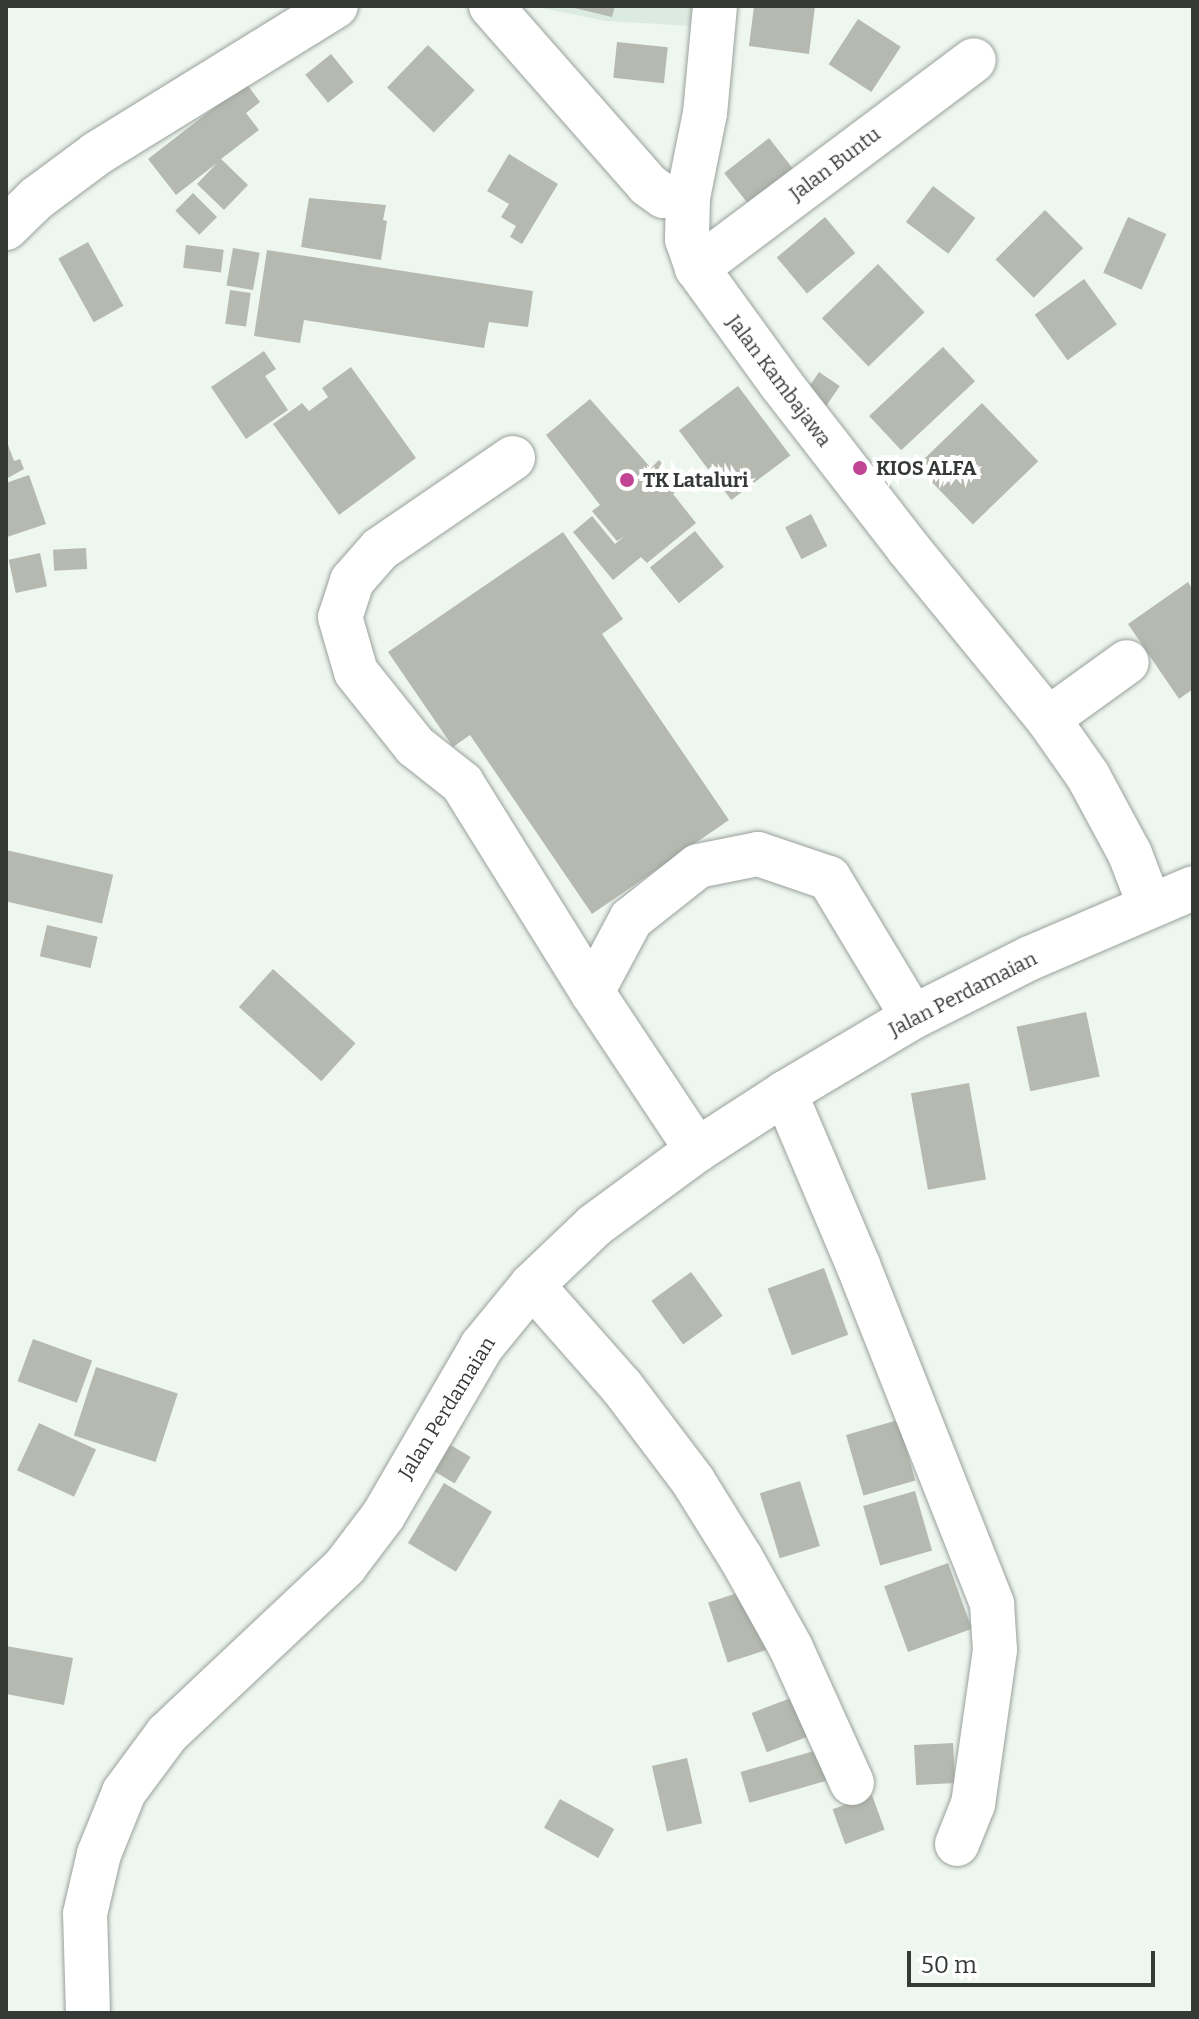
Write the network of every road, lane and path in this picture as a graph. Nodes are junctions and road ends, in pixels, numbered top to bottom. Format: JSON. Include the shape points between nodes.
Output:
{"nodes":[{"id":1,"x":336,"y":6,"type":"edge"},
{"id":2,"x":491,"y":6,"type":"edge"},
{"id":3,"x":715,"y":6,"type":"edge"},
{"id":4,"x":974,"y":60,"type":"dead end"},
{"id":5,"x":688,"y":197,"type":"junction"},
{"id":6,"x":6,"y":228,"type":"edge"},
{"id":7,"x":697,"y":268,"type":"junction"},
{"id":8,"x":513,"y":458,"type":"dead end"},
{"id":9,"x":1127,"y":662,"type":"dead end"},
{"id":10,"x":1048,"y":719,"type":"junction"},
{"id":11,"x":1193,"y":888,"type":"edge"},
{"id":12,"x":1150,"y":906,"type":"junction"},
{"id":13,"x":592,"y":992,"type":"junction"},
{"id":14,"x":913,"y":1017,"type":"junction"},
{"id":15,"x":785,"y":1093,"type":"junction"},
{"id":16,"x":697,"y":1150,"type":"junction"},
{"id":17,"x":532,"y":1285,"type":"junction"},
{"id":18,"x":852,"y":1783,"type":"dead end"},
{"id":19,"x":957,"y":1844,"type":"dead end"},
{"id":20,"x":88,"y":2013,"type":"edge"}],
"edges":[{"from":1,"to":6,"type":"street","via":[[96,154]]},
{"from":2,"to":5,"type":"street","via":[[648,185],[664,196]]},
{"from":3,"to":5,"type":"street","name":"Jalan Kambajawa","via":[[705,113]]},
{"from":4,"to":7,"type":"street","name":"Jalan Buntu"},
{"from":5,"to":7,"type":"street","name":"Jalan Kambajawa","via":[[687,239]]},
{"from":7,"to":10,"type":"street","name":"Jalan Kambajawa","via":[[878,510]]},
{"from":8,"to":13,"type":"street","via":[[380,549],[352,581],[340,617],[356,672],[415,746],[462,783]]},
{"from":9,"to":10,"type":"street"},
{"from":10,"to":12,"type":"street","name":"Jalan Kambajawa","via":[[1088,776],[1130,854]]},
{"from":11,"to":12,"type":"street","name":"Jalan Perdamaian"},
{"from":12,"to":14,"type":"street","name":"Jalan Perdamaian"},
{"from":13,"to":14,"type":"street","via":[[631,919],[698,866],[758,854],[829,878]]},
{"from":13,"to":16,"type":"street"},
{"from":14,"to":15,"type":"street","name":"Jalan Perdamaian"},
{"from":15,"to":16,"type":"street","name":"Jalan Perdamaian"},
{"from":15,"to":19,"type":"street","via":[[992,1604],[995,1650],[980,1757],[973,1804]]},
{"from":16,"to":17,"type":"street","name":"Jalan Perdamaian","via":[[595,1225]]},
{"from":17,"to":18,"type":"street","via":[[622,1387],[693,1481],[791,1648]]},
{"from":17,"to":20,"type":"street","name":"Jalan Perdamaian","via":[[482,1346],[383,1516],[345,1566],[167,1734],[124,1792],[99,1854],[85,1914]]}]}
